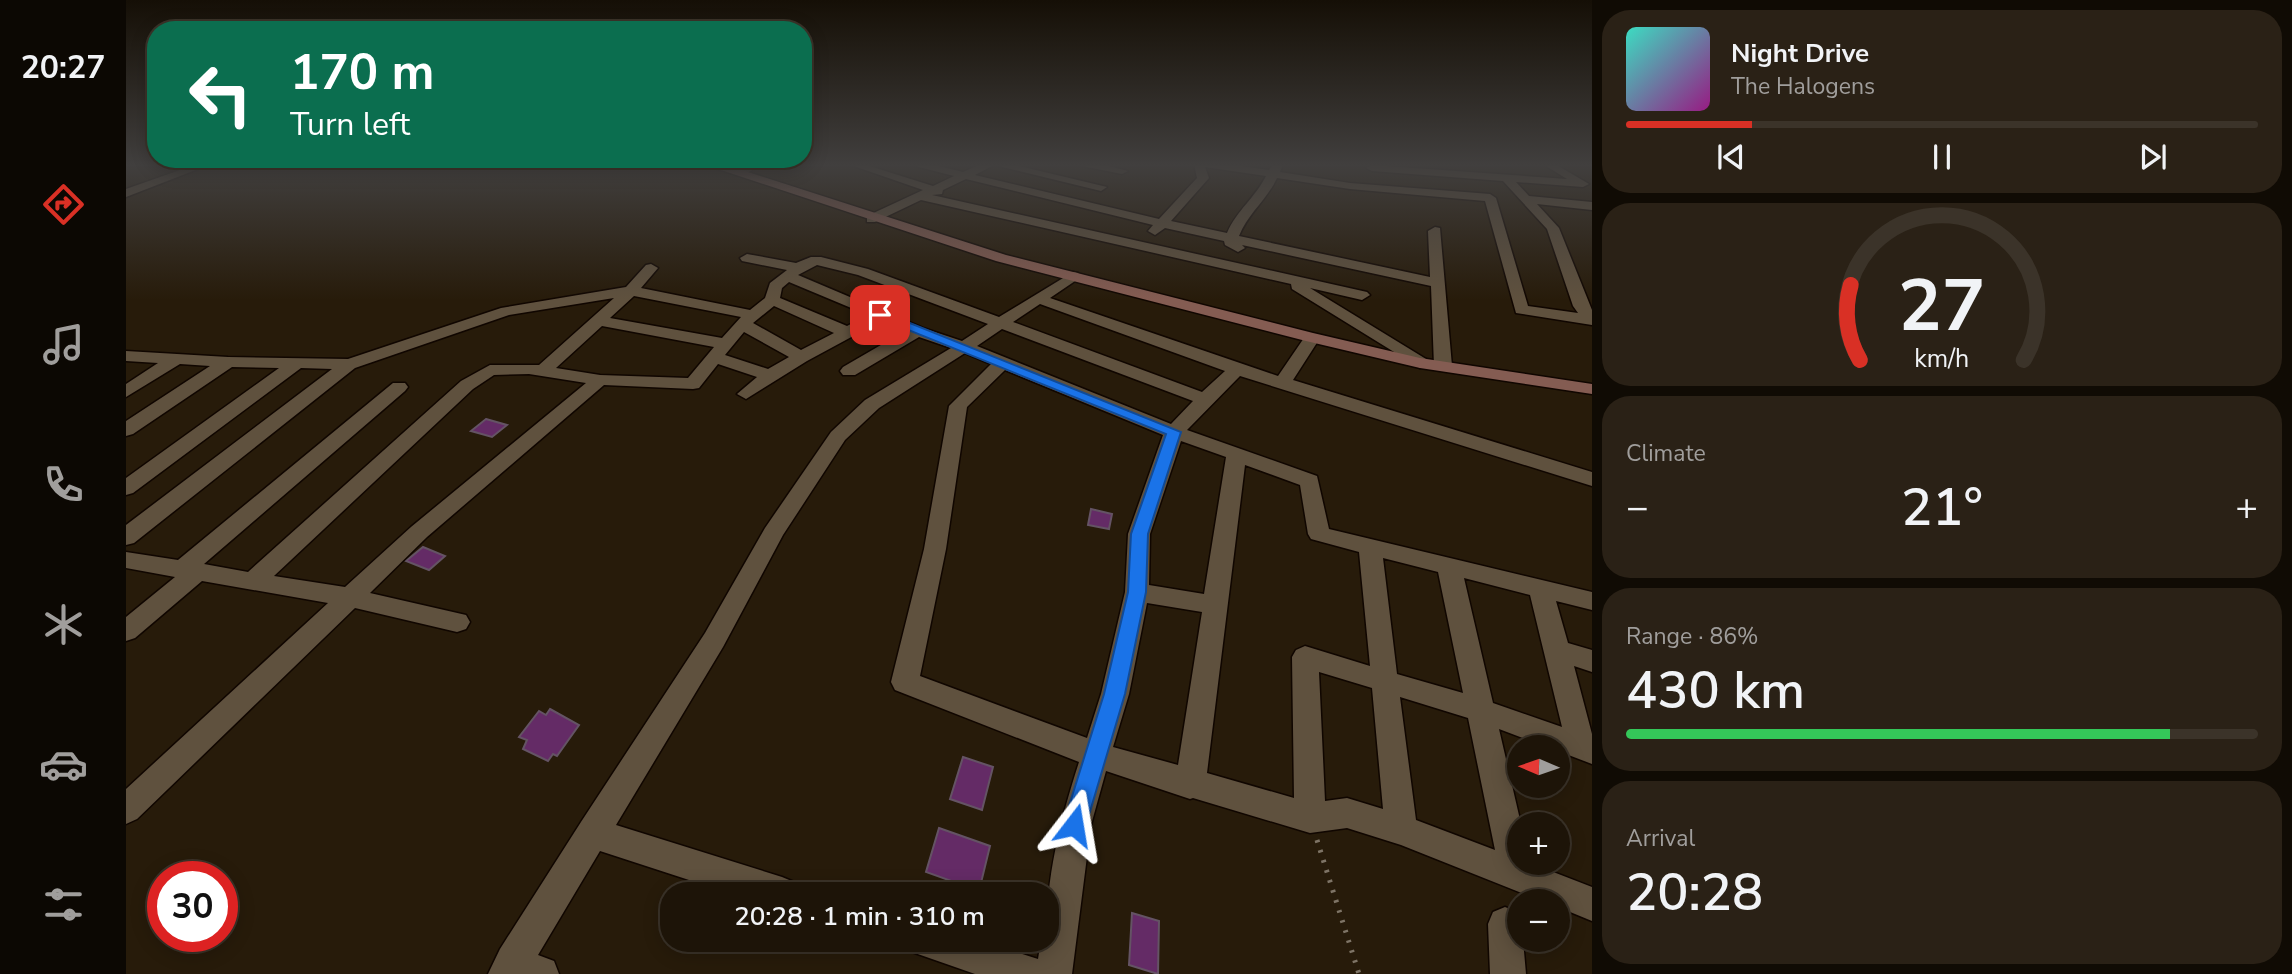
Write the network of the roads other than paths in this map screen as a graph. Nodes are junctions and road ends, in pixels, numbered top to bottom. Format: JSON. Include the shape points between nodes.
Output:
{"nodes":[{"id":1,"x":848,"y":209,"type":"edge"},
{"id":2,"x":891,"y":209,"type":"edge"},
{"id":3,"x":980,"y":209,"type":"edge"},
{"id":4,"x":1021,"y":209,"type":"edge"},
{"id":5,"x":1105,"y":209,"type":"edge"},
{"id":6,"x":1174,"y":209,"type":"edge"},
{"id":7,"x":1247,"y":209,"type":"edge"},
{"id":8,"x":1493,"y":209,"type":"edge"},
{"id":9,"x":1536,"y":209,"type":"edge"},
{"id":10,"x":873,"y":218,"type":"junction"},
{"id":11,"x":1064,"y":219,"type":"dead end"},
{"id":12,"x":1161,"y":223,"type":"junction"},
{"id":13,"x":1434,"y":231,"type":"dead end"},
{"id":14,"x":1231,"y":239,"type":"junction"},
{"id":15,"x":1142,"y":245,"type":"junction"},
{"id":16,"x":747,"y":258,"type":"dead end"},
{"id":17,"x":651,"y":268,"type":"dead end"},
{"id":18,"x":793,"y":272,"type":"junction"},
{"id":19,"x":1073,"y":276,"type":"junction"},
{"id":20,"x":1282,"y":277,"type":"junction"},
{"id":21,"x":1438,"y":283,"type":"junction"},
{"id":22,"x":631,"y":291,"type":"junction"},
{"id":23,"x":1362,"y":295,"type":"dead end"},
{"id":24,"x":1037,"y":298,"type":"junction"},
{"id":25,"x":772,"y":300,"type":"junction"},
{"id":26,"x":880,"y":315,"type":"junction"},
{"id":27,"x":748,"y":319,"type":"junction"},
{"id":28,"x":1592,"y":319,"type":"edge"},
{"id":29,"x":600,"y":321,"type":"junction"},
{"id":30,"x":1001,"y":324,"type":"junction"},
{"id":31,"x":917,"y":331,"type":"junction"},
{"id":32,"x":846,"y":332,"type":"junction"},
{"id":33,"x":1312,"y":338,"type":"junction"},
{"id":34,"x":964,"y":347,"type":"junction"},
{"id":35,"x":719,"y":351,"type":"junction"},
{"id":36,"x":126,"y":356,"type":"edge"},
{"id":37,"x":801,"y":357,"type":"junction"},
{"id":38,"x":176,"y":359,"type":"junction"},
{"id":39,"x":228,"y":362,"type":"junction"},
{"id":40,"x":1001,"y":363,"type":"junction"},
{"id":41,"x":1420,"y":363,"type":"junction"},
{"id":42,"x":296,"y":364,"type":"junction"},
{"id":43,"x":349,"y":364,"type":"junction"},
{"id":44,"x":1443,"y":366,"type":"junction"},
{"id":45,"x":1237,"y":369,"type":"junction"},
{"id":46,"x":849,"y":371,"type":"dead end"},
{"id":47,"x":543,"y":372,"type":"junction"},
{"id":48,"x":770,"y":375,"type":"junction"},
{"id":49,"x":600,"y":380,"type":"junction"},
{"id":50,"x":1282,"y":383,"type":"junction"},
{"id":51,"x":399,"y":387,"type":"dead end"},
{"id":52,"x":1592,"y":388,"type":"edge"},
{"id":53,"x":126,"y":391,"type":"edge"},
{"id":54,"x":746,"y":394,"type":"dead end"},
{"id":55,"x":1205,"y":399,"type":"junction"},
{"id":56,"x":126,"y":430,"type":"edge"},
{"id":57,"x":1174,"y":432,"type":"junction"},
{"id":58,"x":1236,"y":455,"type":"junction"},
{"id":59,"x":1592,"y":479,"type":"edge"},
{"id":60,"x":126,"y":488,"type":"edge"},
{"id":61,"x":126,"y":537,"type":"edge"},
{"id":62,"x":1370,"y":547,"type":"junction"},
{"id":63,"x":126,"y":560,"type":"edge"},
{"id":64,"x":1449,"y":566,"type":"junction"},
{"id":65,"x":190,"y":570,"type":"junction"},
{"id":66,"x":253,"y":581,"type":"junction"},
{"id":67,"x":1541,"y":589,"type":"junction"},
{"id":68,"x":1137,"y":592,"type":"junction"},
{"id":69,"x":349,"y":597,"type":"junction"},
{"id":70,"x":1592,"y":601,"type":"edge"},
{"id":71,"x":1215,"y":605,"type":"junction"},
{"id":72,"x":457,"y":622,"type":"dead end"},
{"id":73,"x":126,"y":631,"type":"edge"},
{"id":74,"x":1557,"y":650,"type":"junction"},
{"id":75,"x":1592,"y":661,"type":"edge"},
{"id":76,"x":1385,"y":680,"type":"junction"},
{"id":77,"x":1480,"y":710,"type":"junction"},
{"id":78,"x":1586,"y":749,"type":"edge"},
{"id":79,"x":1096,"y":755,"type":"junction"},
{"id":80,"x":1190,"y":785,"type":"junction"},
{"id":81,"x":126,"y":809,"type":"edge"},
{"id":82,"x":1310,"y":818,"type":"junction"},
{"id":83,"x":1402,"y":830,"type":"junction"},
{"id":84,"x":1507,"y":832,"type":"edge"},
{"id":85,"x":592,"y":833,"type":"junction"},
{"id":86,"x":1507,"y":870,"type":"edge"},
{"id":87,"x":1521,"y":875,"type":"edge"},
{"id":88,"x":745,"y":882,"type":"edge"},
{"id":89,"x":1592,"y":904,"type":"edge"},
{"id":90,"x":1505,"y":924,"type":"dead end"},
{"id":91,"x":961,"y":952,"type":"edge"},
{"id":92,"x":520,"y":970,"type":"edge"},
{"id":93,"x":1030,"y":974,"type":"edge"},
{"id":94,"x":1054,"y":974,"type":"edge"},
{"id":95,"x":1508,"y":974,"type":"edge"}],
"edges":[{"from":1,"to":10,"type":"street"},
{"from":2,"to":10,"type":"street"},
{"from":3,"to":15,"type":"street"},
{"from":4,"to":11,"type":"street"},
{"from":5,"to":12,"type":"street"},
{"from":6,"to":12,"type":"street"},
{"from":7,"to":14,"type":"street"},
{"from":8,"to":28,"type":"street","via":[[1521,310]]},
{"from":9,"to":28,"type":"street","via":[[1553,228],[1581,306]]},
{"from":10,"to":19,"type":"street"},
{"from":12,"to":14,"type":"street"},
{"from":12,"to":15,"type":"street"},
{"from":13,"to":21,"type":"street"},
{"from":14,"to":20,"type":"street"},
{"from":14,"to":21,"type":"street"},
{"from":15,"to":20,"type":"street"},
{"from":16,"to":18,"type":"street"},
{"from":17,"to":22,"type":"street"},
{"from":18,"to":25,"type":"street","via":[[775,286]]},
{"from":18,"to":26,"type":"street"},
{"from":18,"to":30,"type":"street","via":[[816,260],[863,272]]},
{"from":19,"to":24,"type":"street"},
{"from":19,"to":33,"type":"street"},
{"from":20,"to":23,"type":"street"},
{"from":20,"to":41,"type":"street"},
{"from":21,"to":44,"type":"street"},
{"from":22,"to":27,"type":"street"},
{"from":22,"to":29,"type":"street"},
{"from":22,"to":43,"type":"street","via":[[506,311]]},
{"from":24,"to":30,"type":"street"},
{"from":24,"to":45,"type":"street"},
{"from":25,"to":27,"type":"street"},
{"from":25,"to":32,"type":"street"},
{"from":26,"to":31,"type":"street"},
{"from":26,"to":32,"type":"street"},
{"from":27,"to":35,"type":"street"},
{"from":27,"to":37,"type":"street"},
{"from":29,"to":35,"type":"street"},
{"from":29,"to":47,"type":"street"},
{"from":30,"to":34,"type":"street"},
{"from":30,"to":55,"type":"street"},
{"from":31,"to":34,"type":"street"},
{"from":31,"to":46,"type":"street"},
{"from":32,"to":37,"type":"street"},
{"from":33,"to":41,"type":"street"},
{"from":33,"to":50,"type":"street"},
{"from":34,"to":40,"type":"street"},
{"from":34,"to":85,"type":"street","via":[[872,404],[838,436],[773,533],[714,639]]},
{"from":35,"to":48,"type":"street"},
{"from":35,"to":49,"type":"street","via":[[693,384]]},
{"from":36,"to":38,"type":"street"},
{"from":37,"to":48,"type":"street"},
{"from":38,"to":39,"type":"street"},
{"from":38,"to":53,"type":"street"},
{"from":39,"to":42,"type":"street"},
{"from":39,"to":56,"type":"street"},
{"from":40,"to":57,"type":"street"},
{"from":40,"to":79,"type":"street","via":[[958,406],[935,549],[905,682]]},
{"from":41,"to":44,"type":"street"},
{"from":42,"to":43,"type":"street"},
{"from":42,"to":60,"type":"street"},
{"from":43,"to":61,"type":"street"},
{"from":44,"to":52,"type":"street"},
{"from":45,"to":50,"type":"street"},
{"from":45,"to":55,"type":"street"},
{"from":47,"to":49,"type":"street"},
{"from":47,"to":66,"type":"street","via":[[490,370],[476,378]]},
{"from":48,"to":54,"type":"street"},
{"from":49,"to":69,"type":"street"},
{"from":50,"to":59,"type":"street"},
{"from":51,"to":65,"type":"street"},
{"from":55,"to":57,"type":"street"},
{"from":57,"to":58,"type":"street"},
{"from":57,"to":68,"type":"street","via":[[1139,534]]},
{"from":58,"to":62,"type":"street","via":[[1310,481],[1319,534]]},
{"from":58,"to":71,"type":"street"},
{"from":62,"to":64,"type":"street"},
{"from":62,"to":76,"type":"street"},
{"from":63,"to":65,"type":"street"},
{"from":64,"to":67,"type":"street"},
{"from":64,"to":77,"type":"street"},
{"from":65,"to":66,"type":"street"},
{"from":65,"to":73,"type":"street"},
{"from":66,"to":69,"type":"street"},
{"from":67,"to":70,"type":"street"},
{"from":67,"to":74,"type":"street"},
{"from":68,"to":71,"type":"street"},
{"from":68,"to":79,"type":"street","via":[[1115,694]]},
{"from":69,"to":72,"type":"street"},
{"from":69,"to":81,"type":"street"},
{"from":71,"to":80,"type":"street"},
{"from":74,"to":75,"type":"street"},
{"from":74,"to":78,"type":"street"},
{"from":76,"to":77,"type":"street"},
{"from":76,"to":82,"type":"street","via":[[1305,657]]},
{"from":76,"to":83,"type":"street"},
{"from":77,"to":78,"type":"street"},
{"from":77,"to":84,"type":"street"},
{"from":79,"to":80,"type":"street"},
{"from":79,"to":94,"type":"street","via":[[1074,825]]},
{"from":80,"to":82,"type":"street"},
{"from":82,"to":83,"type":"street","via":[[1347,813]]},
{"from":83,"to":86,"type":"street"},
{"from":85,"to":88,"type":"street"},
{"from":85,"to":92,"type":"street"},
{"from":87,"to":89,"type":"street"},
{"from":90,"to":95,"type":"street"},
{"from":91,"to":93,"type":"street"}]}
